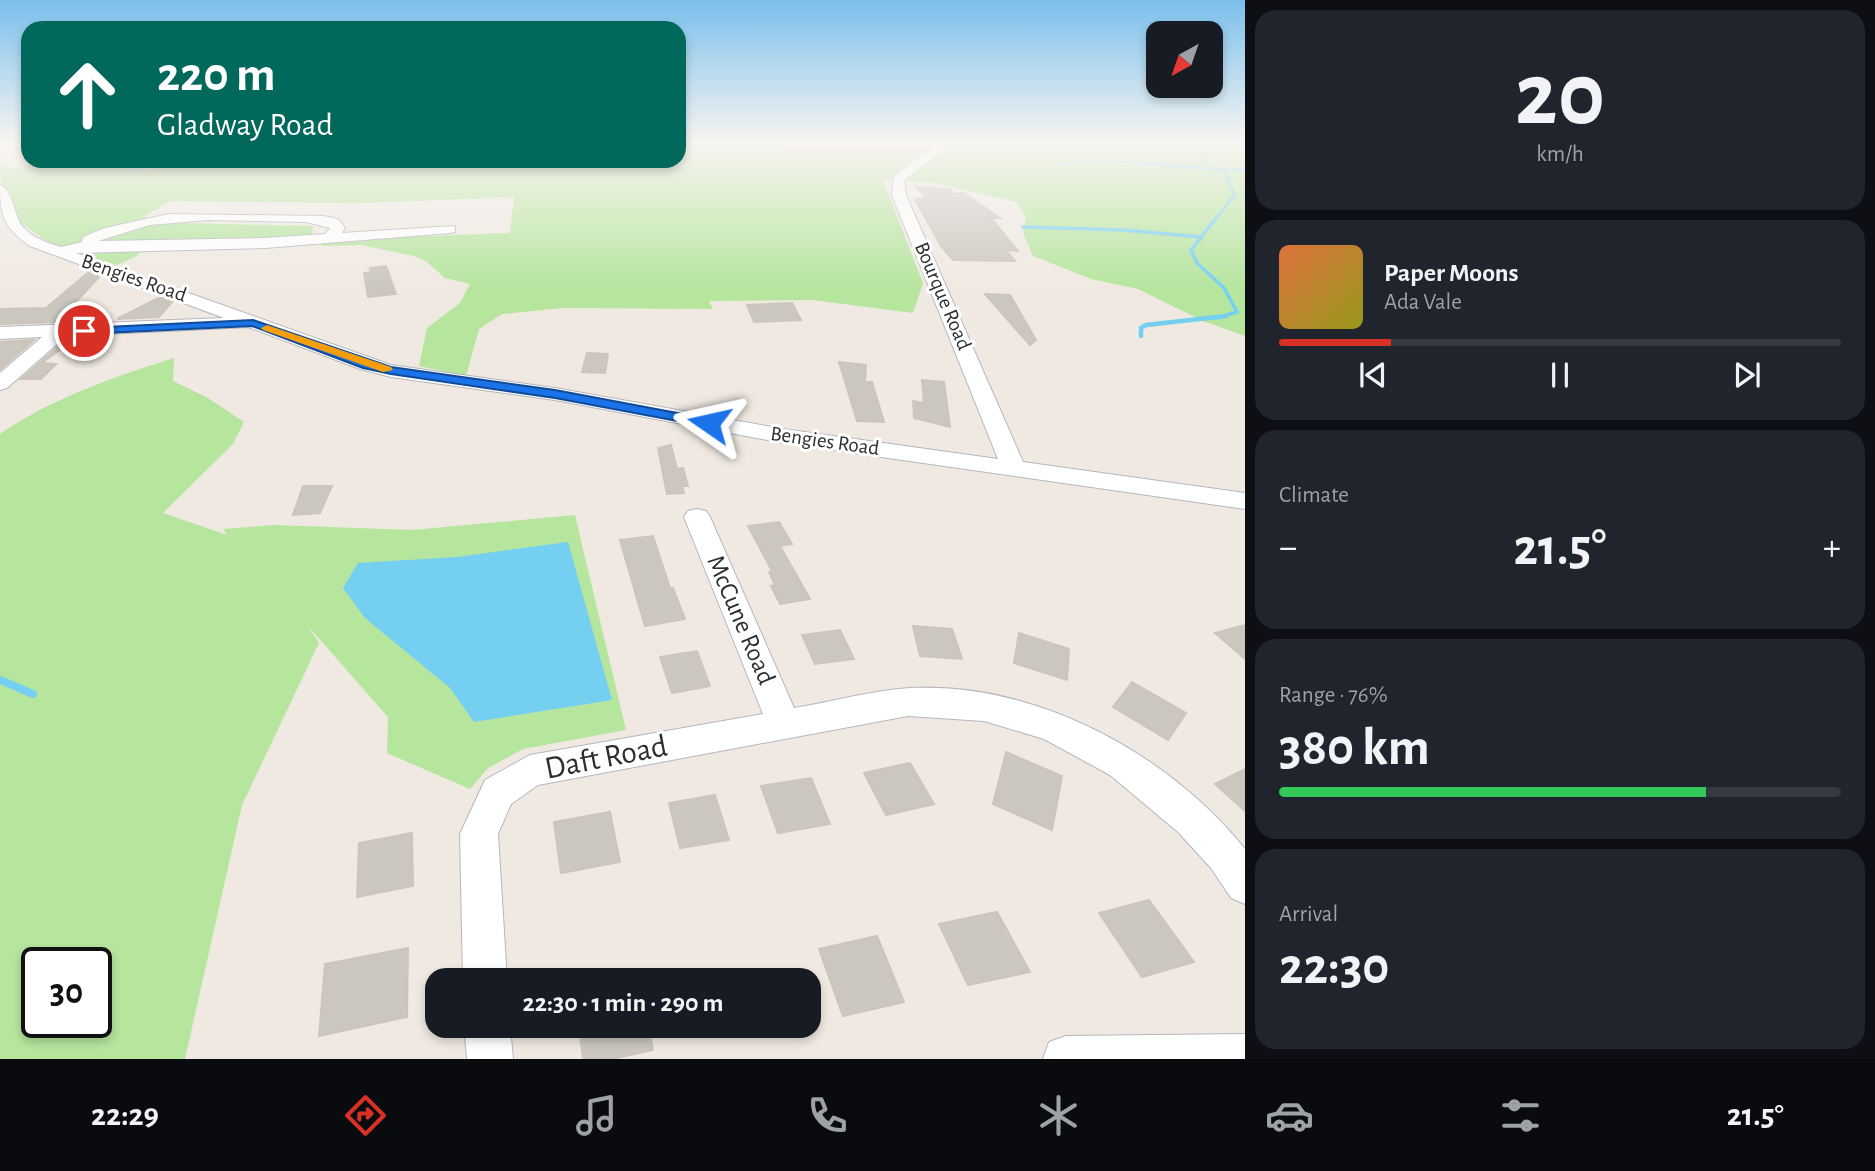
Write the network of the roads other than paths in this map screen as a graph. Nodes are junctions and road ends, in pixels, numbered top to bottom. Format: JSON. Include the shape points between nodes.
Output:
{"nodes":[{"id":1,"x":0,"y":191,"type":"edge"},
{"id":2,"x":899,"y":191,"type":"edge"},
{"id":3,"x":8,"y":228,"type":"edge"},
{"id":4,"x":450,"y":229,"type":"dead end"},
{"id":5,"x":329,"y":239,"type":"junction"},
{"id":6,"x":82,"y":246,"type":"junction"},
{"id":7,"x":61,"y":253,"type":"junction"},
{"id":8,"x":253,"y":323,"type":"junction"},
{"id":9,"x":59,"y":332,"type":"junction"},
{"id":10,"x":0,"y":334,"type":"edge"},
{"id":11,"x":0,"y":384,"type":"edge"},
{"id":12,"x":1013,"y":467,"type":"junction"},
{"id":13,"x":1245,"y":501,"type":"edge"},
{"id":14,"x":697,"y":517,"type":"dead end"},
{"id":15,"x":784,"y":723,"type":"junction"},
{"id":16,"x":1245,"y":884,"type":"edge"},
{"id":17,"x":485,"y":968,"type":"edge"},
{"id":18,"x":488,"y":1038,"type":"edge"},
{"id":19,"x":1245,"y":1057,"type":"edge"},
{"id":20,"x":490,"y":1059,"type":"edge"},
{"id":21,"x":1066,"y":1059,"type":"edge"}],
"edges":[{"from":1,"to":3,"type":"street","name":"Bengies Road"},
{"from":2,"to":12,"type":"street","name":"Bourque Road"},
{"from":3,"to":7,"type":"street","name":"Bengies Road"},
{"from":4,"to":5,"type":"street"},
{"from":5,"to":6,"type":"street"},
{"from":5,"to":6,"type":"street","via":[[338,228],[323,220],[188,214],[118,228]]},
{"from":6,"to":7,"type":"street"},
{"from":7,"to":8,"type":"street","name":"Bengies Road"},
{"from":8,"to":9,"type":"street"},
{"from":8,"to":12,"type":"street","name":"Bengies Road","via":[[391,371],[555,394],[783,436]]},
{"from":9,"to":10,"type":"street"},
{"from":9,"to":11,"type":"street"},
{"from":12,"to":13,"type":"street","name":"Bengies Road"},
{"from":14,"to":15,"type":"street","name":"McCune Road"},
{"from":15,"to":16,"type":"street","name":"Daft Road","via":[[934,701],[1007,711],[1054,727],[1106,752],[1157,788],[1202,829]]},
{"from":15,"to":17,"type":"street","name":"Daft Road","via":[[530,771],[498,792],[479,834]]},
{"from":18,"to":20,"type":"street"},
{"from":19,"to":21,"type":"street"}]}
